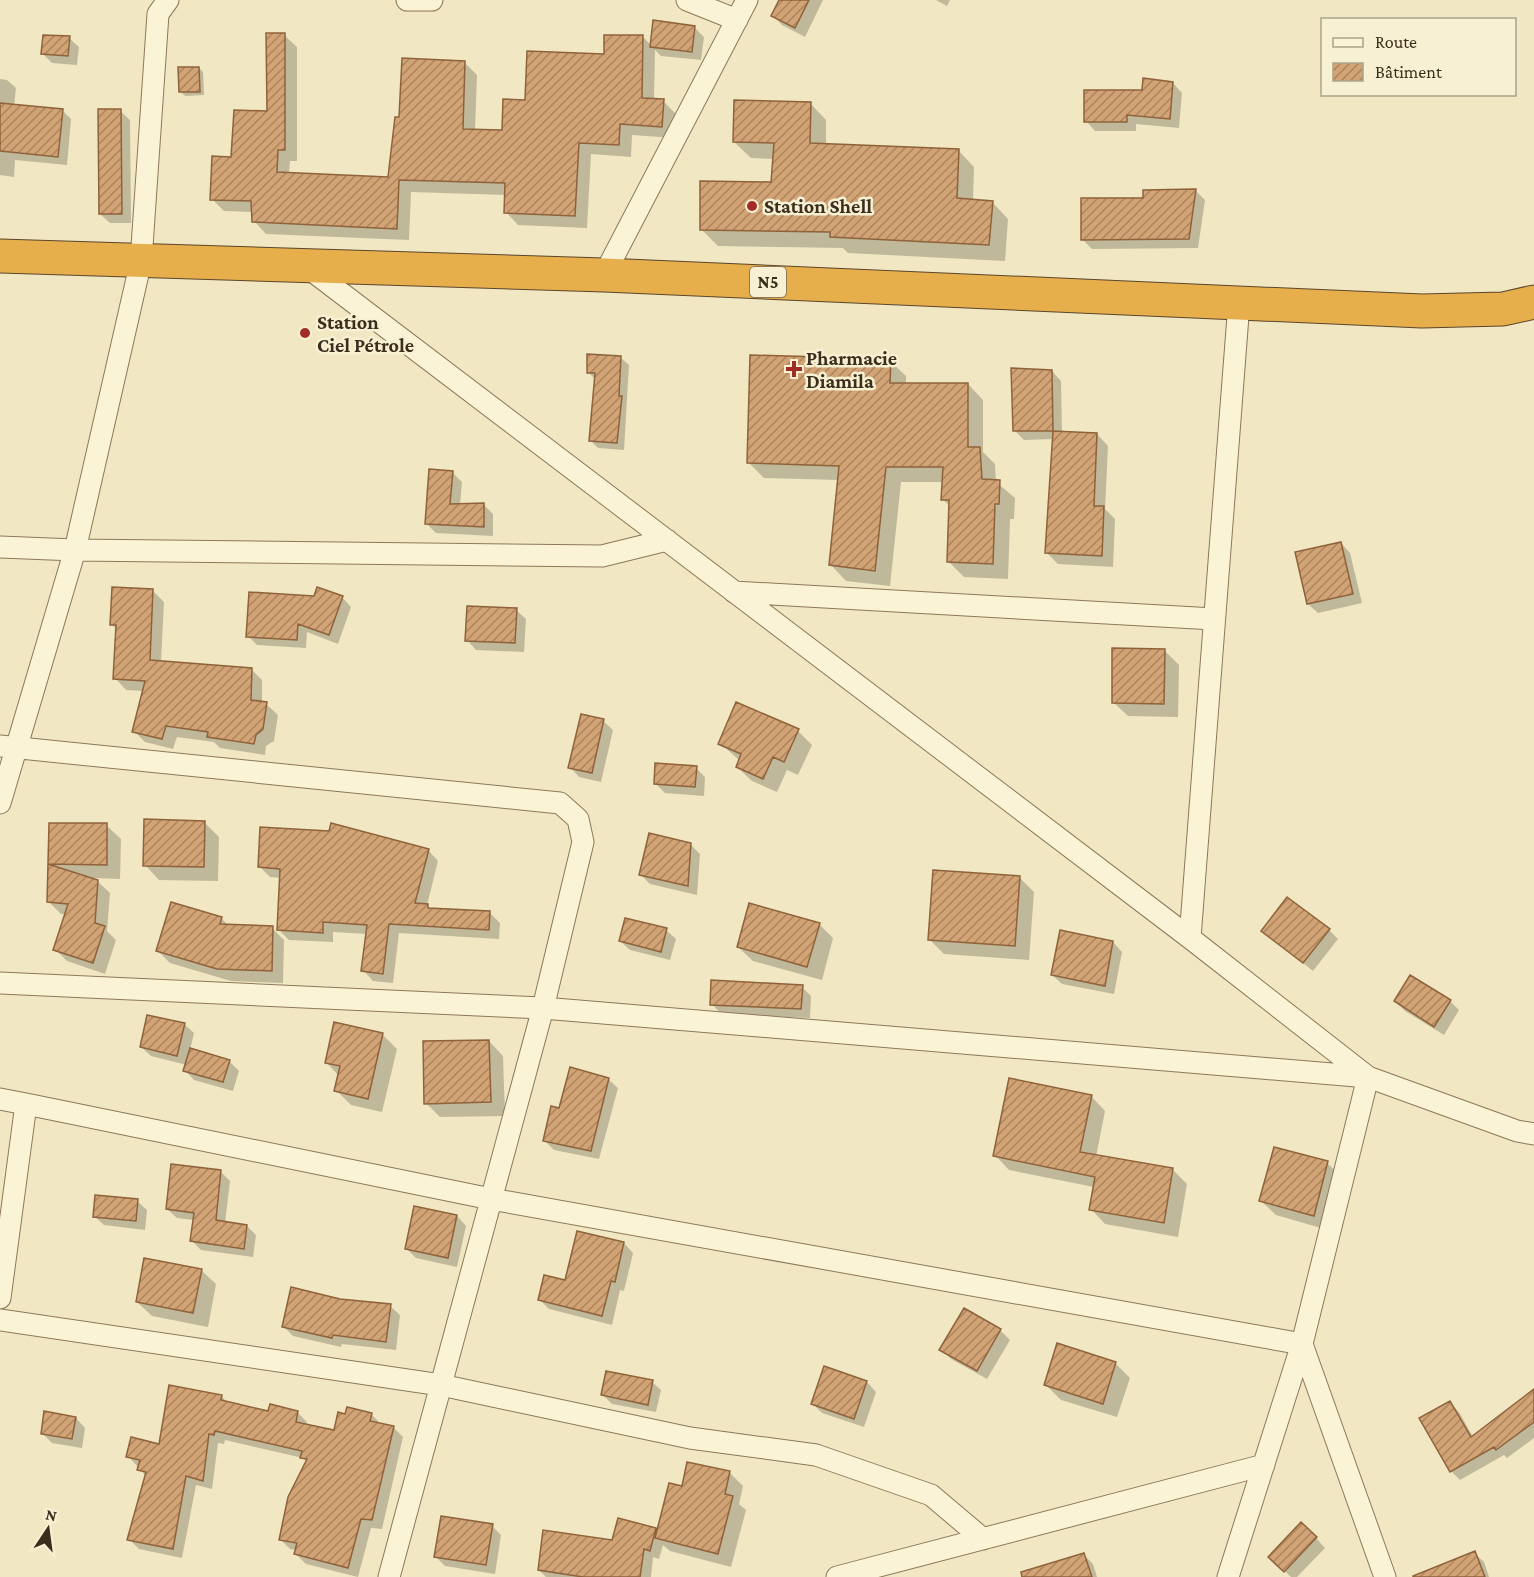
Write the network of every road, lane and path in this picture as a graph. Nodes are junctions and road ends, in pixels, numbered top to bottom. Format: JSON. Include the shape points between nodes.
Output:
{"nodes":[{"id":1,"x":168,"y":0,"type":"edge"},
{"id":2,"x":407,"y":0,"type":"edge"},
{"id":3,"x":432,"y":0,"type":"edge"},
{"id":4,"x":687,"y":0,"type":"edge"},
{"id":5,"x":747,"y":0,"type":"edge"},
{"id":6,"x":737,"y":20,"type":"junction"},
{"id":7,"x":0,"y":256,"type":"edge"},
{"id":8,"x":141,"y":261,"type":"junction"},
{"id":9,"x":307,"y":267,"type":"junction"},
{"id":10,"x":604,"y":275,"type":"junction"},
{"id":11,"x":1534,"y":302,"type":"edge"},
{"id":12,"x":1239,"y":303,"type":"junction"},
{"id":13,"x":667,"y":540,"type":"junction"},
{"id":14,"x":0,"y":547,"type":"edge"},
{"id":15,"x":75,"y":550,"type":"junction"},
{"id":16,"x":734,"y":592,"type":"junction"},
{"id":17,"x":1214,"y":619,"type":"junction"},
{"id":18,"x":8,"y":746,"type":"edge"},
{"id":19,"x":0,"y":804,"type":"edge"},
{"id":20,"x":1190,"y":938,"type":"junction"},
{"id":21,"x":0,"y":983,"type":"edge"},
{"id":22,"x":543,"y":1008,"type":"junction"},
{"id":23,"x":1368,"y":1077,"type":"junction"},
{"id":24,"x":0,"y":1099,"type":"edge"},
{"id":25,"x":26,"y":1104,"type":"junction"},
{"id":26,"x":1534,"y":1134,"type":"edge"},
{"id":27,"x":491,"y":1199,"type":"junction"},
{"id":28,"x":0,"y":1298,"type":"edge"},
{"id":29,"x":0,"y":1320,"type":"edge"},
{"id":30,"x":1302,"y":1344,"type":"junction"},
{"id":31,"x":441,"y":1384,"type":"junction"},
{"id":32,"x":1264,"y":1465,"type":"junction"},
{"id":33,"x":983,"y":1539,"type":"junction"},
{"id":34,"x":389,"y":1577,"type":"edge"},
{"id":35,"x":837,"y":1577,"type":"edge"},
{"id":36,"x":1228,"y":1577,"type":"edge"},
{"id":37,"x":1385,"y":1577,"type":"edge"}],
"edges":[{"from":1,"to":8,"type":"street","via":[[158,14]]},
{"from":2,"to":3,"type":"street"},
{"from":4,"to":6,"type":"street"},
{"from":5,"to":6,"type":"street"},
{"from":6,"to":10,"type":"street"},
{"from":7,"to":8,"type":"highway","number":"N5"},
{"from":8,"to":9,"type":"highway","number":"N5"},
{"from":8,"to":15,"type":"street"},
{"from":9,"to":10,"type":"highway","number":"N5"},
{"from":9,"to":13,"type":"street"},
{"from":10,"to":12,"type":"highway","number":"N5"},
{"from":11,"to":12,"type":"highway","number":"N5","via":[[1503,309],[1422,311]]},
{"from":12,"to":17,"type":"street"},
{"from":13,"to":15,"type":"street","via":[[602,556]]},
{"from":13,"to":16,"type":"street"},
{"from":14,"to":15,"type":"street"},
{"from":15,"to":18,"type":"street"},
{"from":16,"to":17,"type":"street"},
{"from":16,"to":20,"type":"street"},
{"from":17,"to":20,"type":"street"},
{"from":18,"to":19,"type":"street"},
{"from":18,"to":22,"type":"street","via":[[560,803],[579,819],[583,842]]},
{"from":20,"to":23,"type":"street"},
{"from":21,"to":22,"type":"street"},
{"from":22,"to":23,"type":"street"},
{"from":22,"to":27,"type":"street"},
{"from":23,"to":26,"type":"street","via":[[1516,1131]]},
{"from":23,"to":30,"type":"street"},
{"from":24,"to":25,"type":"street"},
{"from":25,"to":27,"type":"street"},
{"from":25,"to":28,"type":"street"},
{"from":27,"to":30,"type":"street"},
{"from":27,"to":31,"type":"street"},
{"from":29,"to":31,"type":"street"},
{"from":30,"to":32,"type":"street"},
{"from":30,"to":37,"type":"street"},
{"from":31,"to":33,"type":"street","via":[[690,1438],[816,1455],[931,1495]]},
{"from":31,"to":34,"type":"street"},
{"from":32,"to":33,"type":"street"},
{"from":32,"to":36,"type":"street"},
{"from":33,"to":35,"type":"street"}]}
